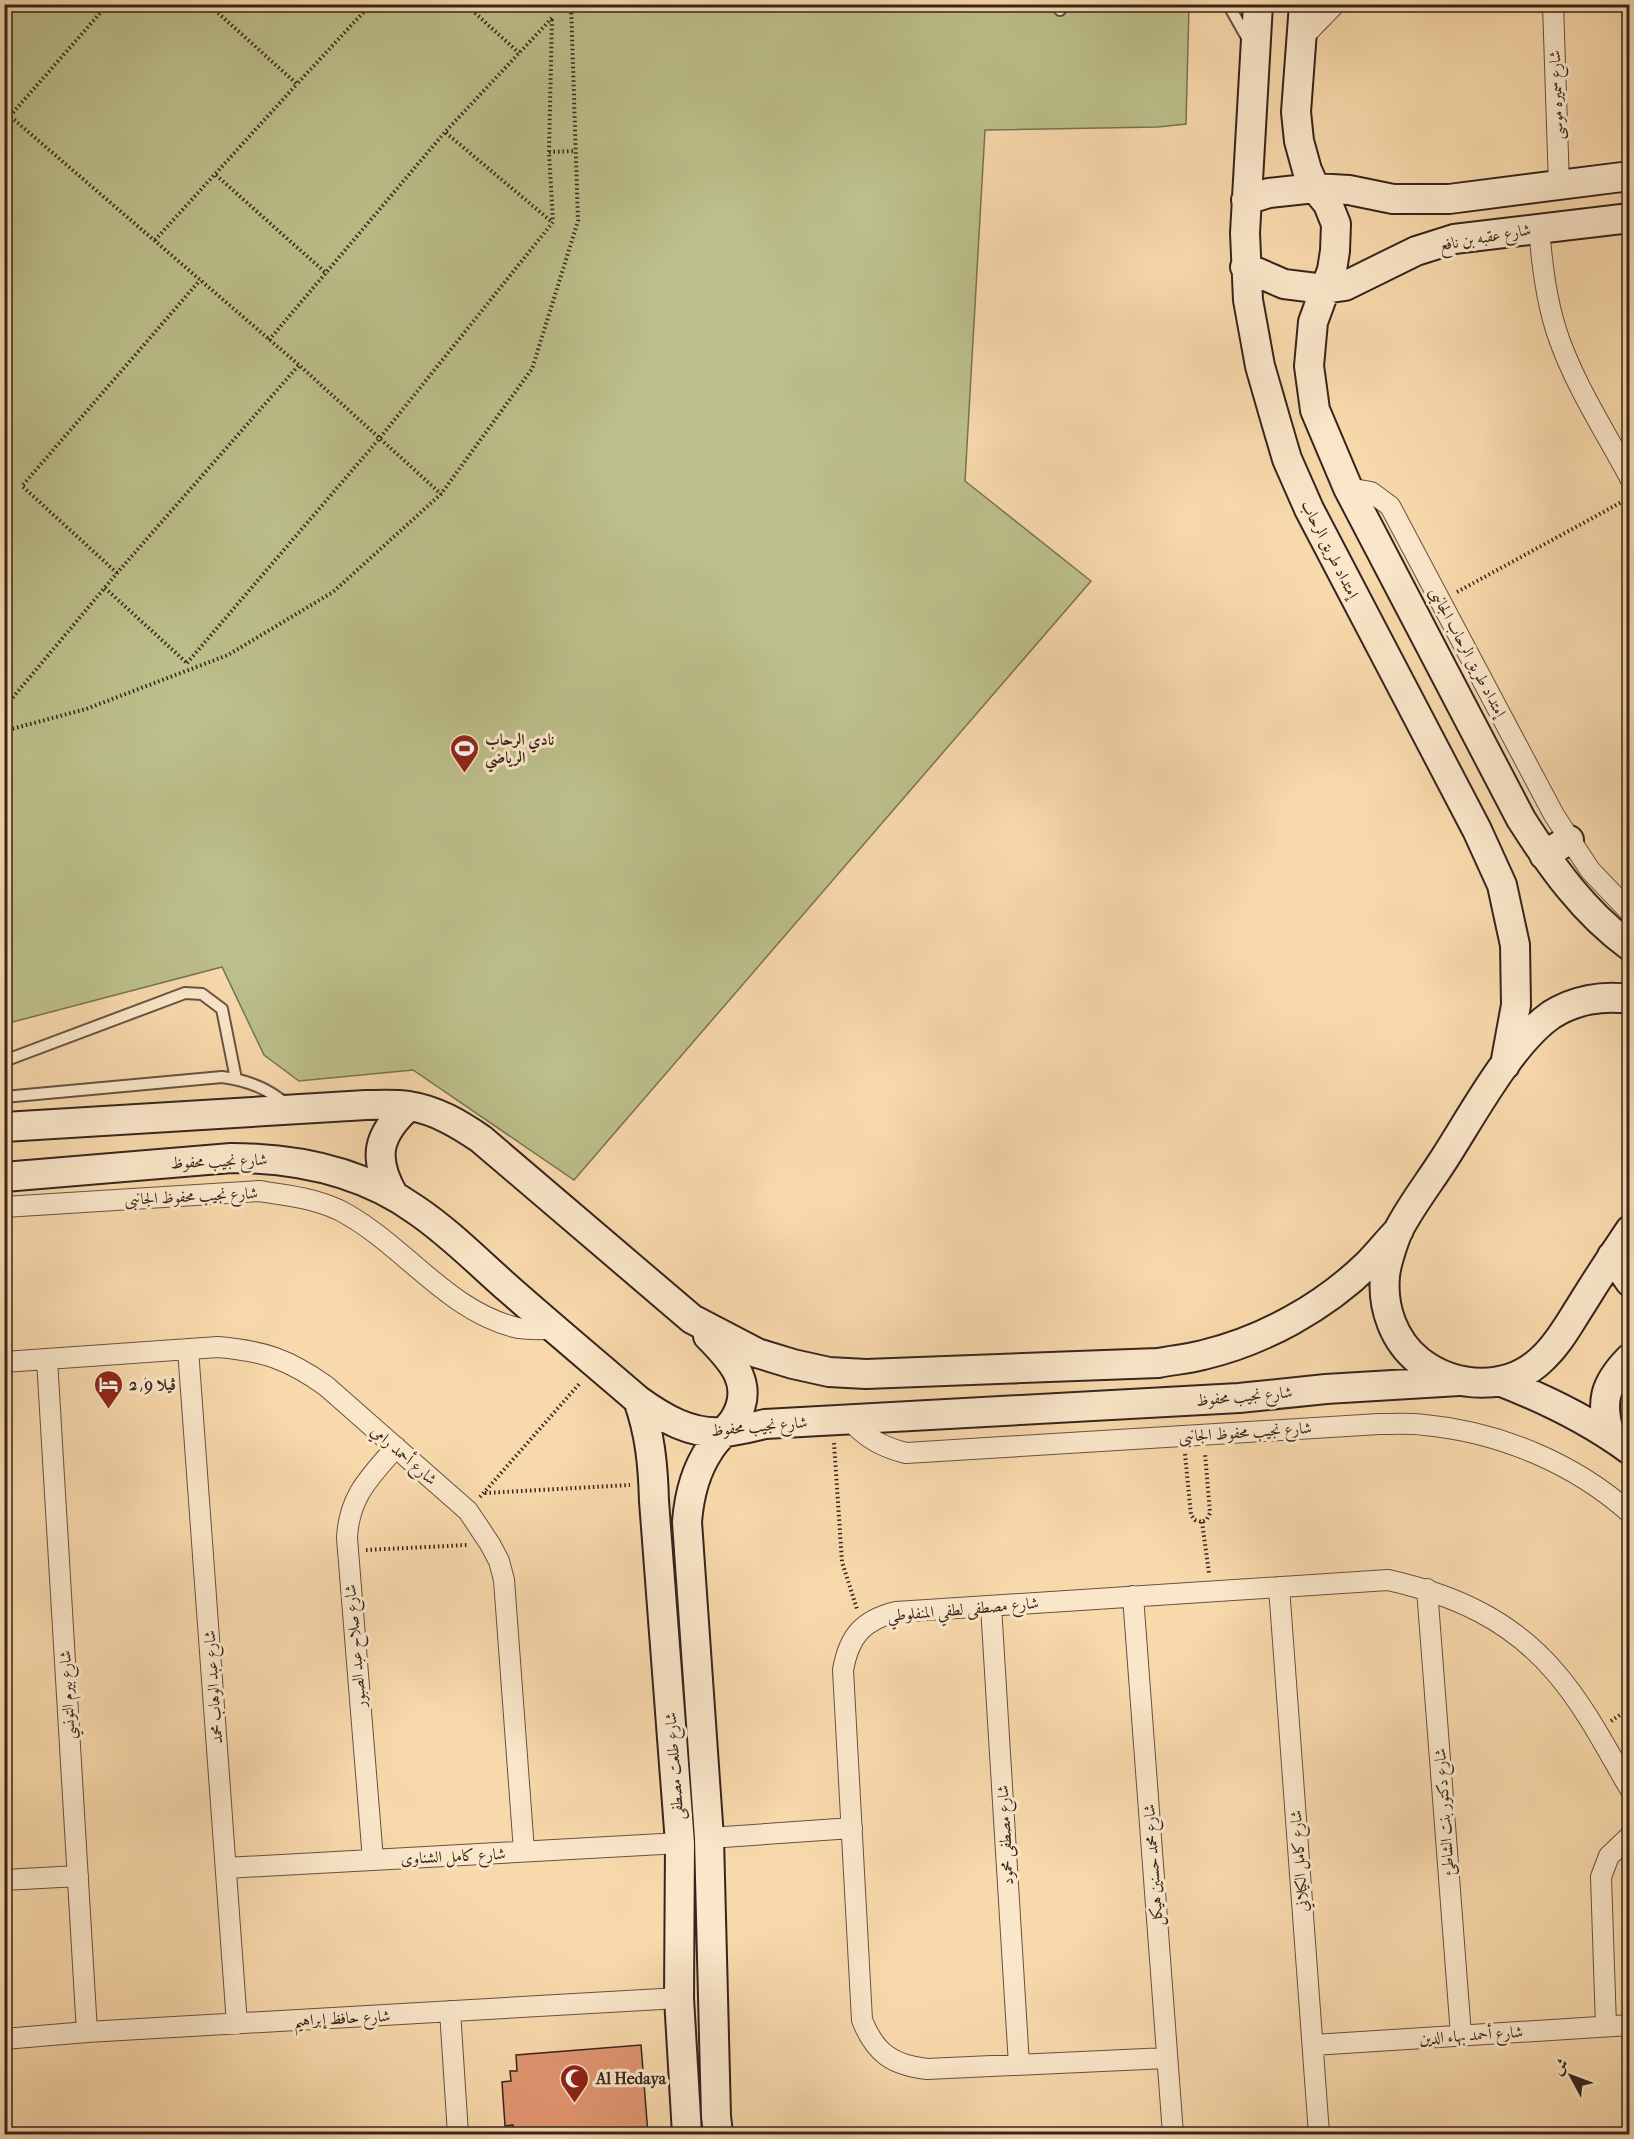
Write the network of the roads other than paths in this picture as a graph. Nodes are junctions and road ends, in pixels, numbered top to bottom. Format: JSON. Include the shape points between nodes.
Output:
{"nodes":[{"id":1,"x":1228,"y":4,"type":"edge"},
{"id":2,"x":1258,"y":4,"type":"edge"},
{"id":3,"x":1304,"y":4,"type":"edge"},
{"id":4,"x":1335,"y":4,"type":"edge"},
{"id":5,"x":1553,"y":4,"type":"edge"},
{"id":6,"x":1302,"y":38,"type":"junction"},
{"id":7,"x":1256,"y":53,"type":"junction"},
{"id":8,"x":1629,"y":177,"type":"edge"},
{"id":9,"x":1558,"y":186,"type":"junction"},
{"id":10,"x":1315,"y":188,"type":"junction"},
{"id":11,"x":1449,"y":199,"type":"junction"},
{"id":12,"x":1246,"y":200,"type":"junction"},
{"id":13,"x":1629,"y":218,"type":"edge"},
{"id":14,"x":1539,"y":228,"type":"junction"},
{"id":15,"x":1454,"y":239,"type":"junction"},
{"id":16,"x":1245,"y":267,"type":"junction"},
{"id":17,"x":1324,"y":289,"type":"junction"},
{"id":18,"x":1628,"y":474,"type":"edge"},
{"id":19,"x":1348,"y":488,"type":"junction"},
{"id":20,"x":1569,"y":840,"type":"junction"},
{"id":21,"x":1544,"y":855,"type":"junction"},
{"id":22,"x":1629,"y":912,"type":"edge"},
{"id":23,"x":1629,"y":946,"type":"edge"},
{"id":24,"x":1629,"y":999,"type":"edge"},
{"id":25,"x":4,"y":1061,"type":"edge"},
{"id":26,"x":1505,"y":1065,"type":"junction"},
{"id":27,"x":236,"y":1079,"type":"junction"},
{"id":28,"x":4,"y":1097,"type":"edge"},
{"id":29,"x":409,"y":1106,"type":"junction"},
{"id":30,"x":291,"y":1109,"type":"junction"},
{"id":31,"x":4,"y":1127,"type":"edge"},
{"id":32,"x":4,"y":1177,"type":"edge"},
{"id":33,"x":394,"y":1196,"type":"junction"},
{"id":34,"x":4,"y":1207,"type":"edge"},
{"id":35,"x":1399,"y":1230,"type":"junction"},
{"id":36,"x":1629,"y":1230,"type":"edge"},
{"id":37,"x":1612,"y":1256,"type":"junction"},
{"id":38,"x":1629,"y":1282,"type":"edge"},
{"id":39,"x":692,"y":1319,"type":"junction"},
{"id":40,"x":555,"y":1329,"type":"junction"},
{"id":41,"x":188,"y":1349,"type":"junction"},
{"id":42,"x":1629,"y":1358,"type":"edge"},
{"id":43,"x":47,"y":1359,"type":"junction"},
{"id":44,"x":4,"y":1362,"type":"edge"},
{"id":45,"x":1459,"y":1381,"type":"junction"},
{"id":46,"x":1499,"y":1381,"type":"junction"},
{"id":47,"x":638,"y":1400,"type":"junction"},
{"id":48,"x":841,"y":1420,"type":"junction"},
{"id":49,"x":723,"y":1432,"type":"junction"},
{"id":50,"x":1620,"y":1443,"type":"edge"},
{"id":51,"x":396,"y":1447,"type":"junction"},
{"id":52,"x":1629,"y":1513,"type":"edge"},
{"id":53,"x":1279,"y":1587,"type":"junction"},
{"id":54,"x":1427,"y":1589,"type":"junction"},
{"id":55,"x":1133,"y":1596,"type":"junction"},
{"id":56,"x":991,"y":1606,"type":"junction"},
{"id":57,"x":1629,"y":1789,"type":"edge"},
{"id":58,"x":852,"y":1828,"type":"junction"},
{"id":59,"x":1629,"y":1836,"type":"edge"},
{"id":60,"x":709,"y":1838,"type":"junction"},
{"id":61,"x":680,"y":1843,"type":"junction"},
{"id":62,"x":524,"y":1851,"type":"junction"},
{"id":63,"x":373,"y":1860,"type":"junction"},
{"id":64,"x":226,"y":1868,"type":"junction"},
{"id":65,"x":78,"y":1876,"type":"junction"},
{"id":66,"x":4,"y":1880,"type":"edge"},
{"id":67,"x":679,"y":1998,"type":"junction"},
{"id":68,"x":450,"y":2011,"type":"junction"},
{"id":69,"x":237,"y":2024,"type":"junction"},
{"id":70,"x":1629,"y":2025,"type":"edge"},
{"id":71,"x":1606,"y":2026,"type":"junction"},
{"id":72,"x":87,"y":2032,"type":"junction"},
{"id":73,"x":1461,"y":2035,"type":"junction"},
{"id":74,"x":4,"y":2039,"type":"edge"},
{"id":75,"x":1313,"y":2045,"type":"junction"},
{"id":76,"x":1167,"y":2058,"type":"junction"},
{"id":77,"x":1018,"y":2065,"type":"junction"},
{"id":78,"x":458,"y":2134,"type":"edge"},
{"id":79,"x":687,"y":2134,"type":"edge"},
{"id":80,"x":718,"y":2134,"type":"edge"},
{"id":81,"x":1173,"y":2134,"type":"edge"},
{"id":82,"x":1319,"y":2134,"type":"edge"}],
"edges":[{"from":1,"to":7,"type":"lane"},
{"from":2,"to":7,"type":"street","name":"إمتداد طريق الرحاب"},
{"from":3,"to":6,"type":"street"},
{"from":4,"to":6,"type":"street"},
{"from":5,"to":9,"type":"street","name":"شارع سميره موسى"},
{"from":6,"to":10,"type":"street","via":[[1296,112],[1299,141]]},
{"from":7,"to":12,"type":"street","name":"إمتداد طريق الرحاب"},
{"from":8,"to":9,"type":"street"},
{"from":9,"to":11,"type":"street"},
{"from":10,"to":11,"type":"street","via":[[1393,199]]},
{"from":10,"to":12,"type":"street"},
{"from":10,"to":17,"type":"street","via":[[1328,204],[1336,225],[1332,270]]},
{"from":11,"to":15,"type":"street"},
{"from":12,"to":16,"type":"street","name":"إمتداد طريق الرحاب"},
{"from":13,"to":14,"type":"street","name":"شارع عقبه بن نافع"},
{"from":14,"to":15,"type":"street","name":"شارع عقبه بن نافع"},
{"from":14,"to":18,"type":"street","via":[[1548,300],[1558,334],[1571,367]]},
{"from":15,"to":17,"type":"street","name":"شارع عقبه بن نافع","via":[[1416,251],[1345,286]]},
{"from":16,"to":17,"type":"street","name":"شارع عقبه بن نافع","via":[[1284,284]]},
{"from":16,"to":26,"type":"street","name":"إمتداد طريق الرحاب","via":[[1257,355],[1287,459],[1323,537],[1478,830],[1502,885],[1515,945],[1516,1005]]},
{"from":17,"to":19,"type":"street","via":[[1313,322],[1309,366],[1315,410]]},
{"from":19,"to":20,"type":"street","name":"إمتداد طريق الرحاب الجانبى","via":[[1371,492],[1390,506]]},
{"from":19,"to":21,"type":"street","via":[[1521,819]]},
{"from":20,"to":21,"type":"street"},
{"from":20,"to":22,"type":"street","name":"إمتداد طريق الرحاب الجانبى","via":[[1590,870]]},
{"from":21,"to":23,"type":"street","via":[[1590,911]]},
{"from":24,"to":26,"type":"street","via":[[1570,1004],[1533,1030]]},
{"from":25,"to":27,"type":"lane","via":[[185,993],[202,994],[222,1009]]},
{"from":26,"to":35,"type":"street"},
{"from":27,"to":28,"type":"lane","via":[[222,1077]]},
{"from":27,"to":30,"type":"lane","via":[[257,1085]]},
{"from":29,"to":30,"type":"street"},
{"from":29,"to":33,"type":"street","via":[[393,1120],[383,1138],[380,1158],[384,1178]]},
{"from":29,"to":39,"type":"street","via":[[451,1120],[481,1139]]},
{"from":30,"to":31,"type":"street"},
{"from":32,"to":33,"type":"street","name":"شارع نجيب محفوظ","via":[[265,1158],[332,1169]]},
{"from":33,"to":40,"type":"street","name":"شارع نجيب محفوظ","via":[[437,1226]]},
{"from":34,"to":40,"type":"street","name":"شارع نجيب محفوظ الجانبى","via":[[259,1191],[299,1197],[338,1210],[372,1230],[457,1299],[486,1317],[519,1328]]},
{"from":35,"to":39,"type":"street","via":[[1331,1295],[1292,1320],[1204,1355],[1158,1363],[866,1374],[829,1372],[758,1353]]},
{"from":35,"to":45,"type":"street","via":[[1385,1275],[1385,1303],[1394,1331],[1410,1354],[1425,1366]]},
{"from":36,"to":37,"type":"street"},
{"from":37,"to":38,"type":"street"},
{"from":37,"to":46,"type":"street","via":[[1558,1341],[1542,1359],[1522,1373]]},
{"from":39,"to":49,"type":"street","name":"شارع طلعت مصطفى","via":[[726,1354],[741,1379],[740,1408]]},
{"from":40,"to":47,"type":"street","name":"شارع نجيب محفوظ"},
{"from":41,"to":43,"type":"street","name":"شارع أحمد رامي"},
{"from":41,"to":51,"type":"street","name":"شارع أحمد رامي","via":[[247,1349],[302,1369]]},
{"from":41,"to":64,"type":"street","name":"شارع عبد الوهاب محمد"},
{"from":42,"to":50,"type":"street","via":[[1615,1373],[1606,1393],[1604,1415]]},
{"from":43,"to":44,"type":"street","name":"شارع أحمد رامي"},
{"from":43,"to":65,"type":"street","name":"شارع بيرم التونسي"},
{"from":45,"to":46,"type":"street"},
{"from":45,"to":48,"type":"street","name":"شارع نجيب محفوظ","via":[[1239,1398]]},
{"from":46,"to":50,"type":"street","via":[[1575,1414]]},
{"from":47,"to":49,"type":"street","name":"شارع نجيب محفوظ","via":[[678,1425]]},
{"from":47,"to":61,"type":"street","name":"شارع طلعت مصطفى","via":[[648,1433],[654,1484]]},
{"from":48,"to":49,"type":"street","name":"شارع نجيب محفوظ","via":[[765,1424]]},
{"from":48,"to":52,"type":"street","name":"شارع نجيب محفوظ الجانبى","via":[[875,1442],[906,1453],[1378,1424],[1425,1425],[1476,1433],[1556,1463]]},
{"from":49,"to":60,"type":"street","name":"شارع طلعت مصطفى","via":[[700,1466],[688,1503],[687,1522]]},
{"from":51,"to":62,"type":"street","name":"شارع أحمد رامي","via":[[468,1511],[499,1561],[504,1580]]},
{"from":51,"to":63,"type":"street","name":"شارع صلاح عبد الصبور","via":[[360,1489],[348,1525]]},
{"from":53,"to":54,"type":"street","name":"شارع مصطفى لطفي المنفلوطي","via":[[1388,1580]]},
{"from":53,"to":55,"type":"street","name":"شارع مصطفى لطفي المنفلوطي"},
{"from":53,"to":75,"type":"street","name":"شارع كامل الكيلاني"},
{"from":54,"to":57,"type":"street","name":"شارع مصطفى لطفي المنفلوطي","via":[[1498,1622],[1529,1646],[1580,1704]]},
{"from":54,"to":73,"type":"street","name":"شارع دكتور بنت الشاطئ"},
{"from":55,"to":56,"type":"street","name":"شارع مصطفى لطفي المنفلوطي"},
{"from":55,"to":76,"type":"street","name":"شارع محمد حسنين هيكل"},
{"from":56,"to":58,"type":"street","name":"شارع مصطفى لطفي المنفلوطي","via":[[896,1612],[879,1616],[853,1638],[843,1671]]},
{"from":56,"to":77,"type":"street","name":"شارع مصطفى محمود"},
{"from":58,"to":60,"type":"street"},
{"from":58,"to":77,"type":"street","name":"شارع مصطفى لطفي المنفلوطي","via":[[862,2020],[869,2037],[893,2061],[910,2067]]},
{"from":59,"to":71,"type":"street","via":[[1609,1856],[1601,1877]]},
{"from":60,"to":80,"type":"street","name":"شارع طلعت مصطفى"},
{"from":61,"to":62,"type":"street","name":"شارع كامل الشناوى"},
{"from":61,"to":67,"type":"street","name":"شارع طلعت مصطفى"},
{"from":62,"to":63,"type":"street","name":"شارع كامل الشناوى"},
{"from":63,"to":64,"type":"street","name":"شارع كامل الشناوى"},
{"from":64,"to":69,"type":"street","name":"شارع عبد الوهاب محمد"},
{"from":65,"to":66,"type":"street"},
{"from":65,"to":72,"type":"street","name":"شارع بيرم التونسي"},
{"from":67,"to":68,"type":"street","name":"شارع حافظ إبراهيم"},
{"from":67,"to":79,"type":"street","name":"شارع طلعت مصطفى"},
{"from":68,"to":69,"type":"street","name":"شارع حافظ إبراهيم"},
{"from":68,"to":78,"type":"street"},
{"from":69,"to":72,"type":"street","name":"شارع حافظ إبراهيم"},
{"from":70,"to":71,"type":"street","name":"شارع أحمد بهاء الدين"},
{"from":71,"to":73,"type":"street","name":"شارع أحمد بهاء الدين"},
{"from":72,"to":74,"type":"street","name":"شارع حافظ إبراهيم"},
{"from":73,"to":75,"type":"street","name":"شارع أحمد بهاء الدين"},
{"from":75,"to":82,"type":"street","name":"شارع كامل الكيلاني"},
{"from":76,"to":77,"type":"street","name":"شارع مصطفى لطفي المنفلوطي"},
{"from":76,"to":81,"type":"street","name":"شارع محمد حسنين هيكل"}]}
